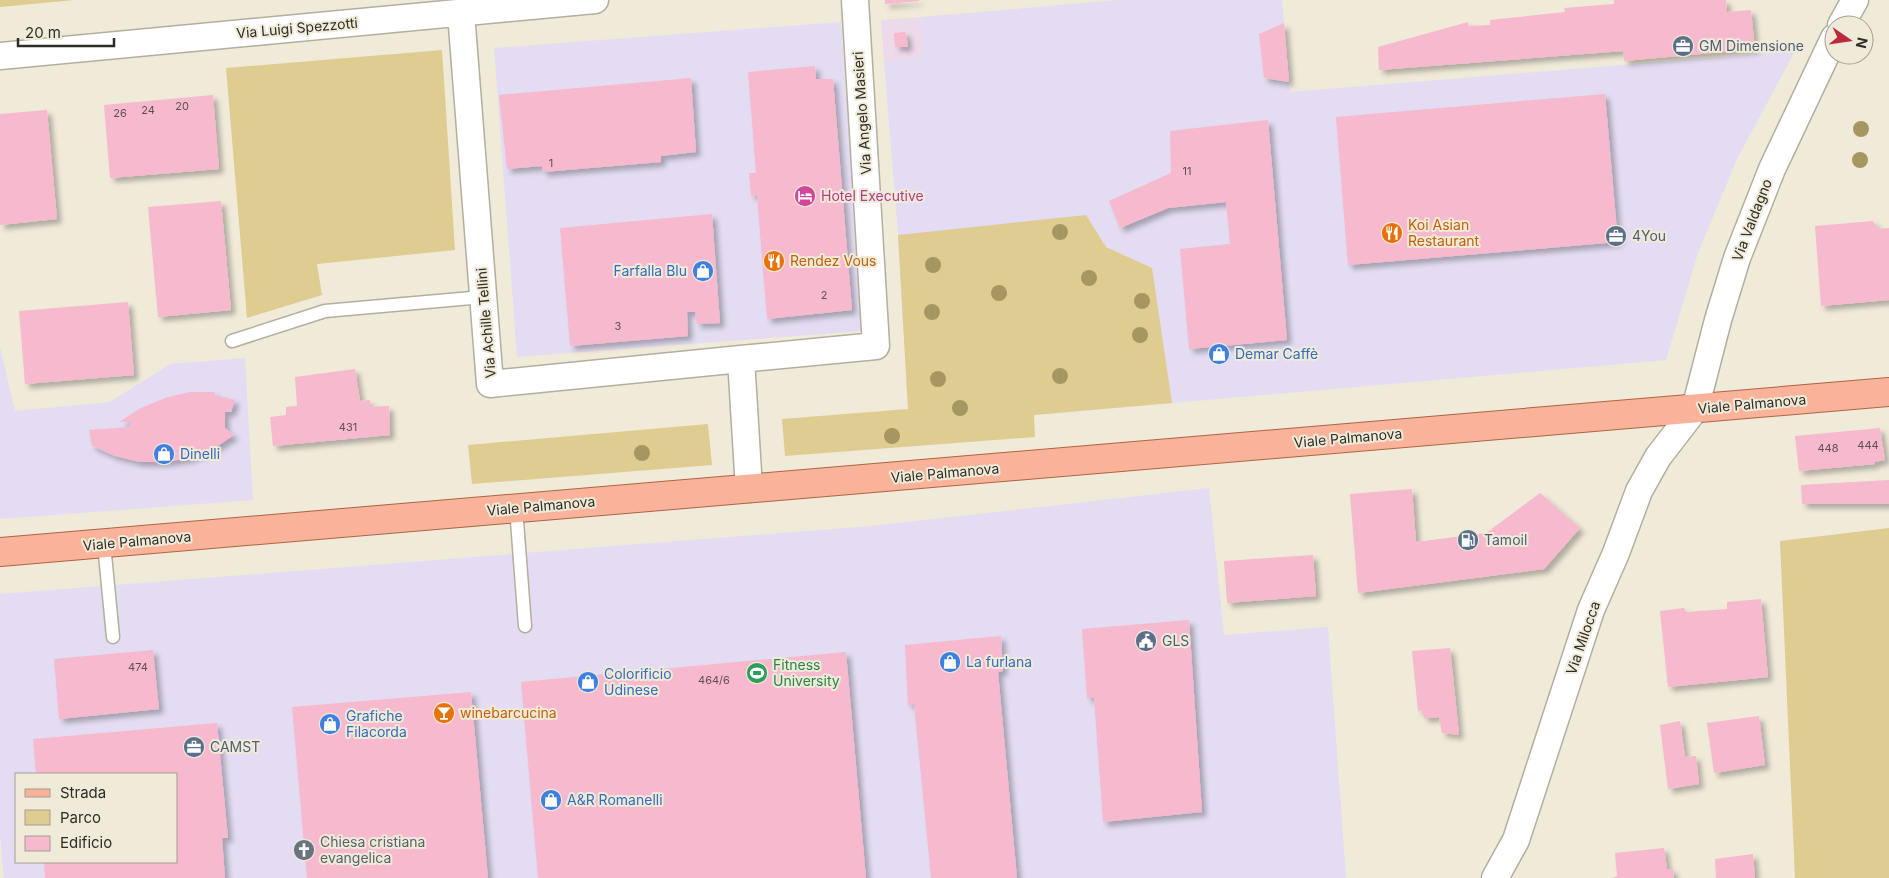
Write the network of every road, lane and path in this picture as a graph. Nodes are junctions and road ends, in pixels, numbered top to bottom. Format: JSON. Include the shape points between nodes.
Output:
{"nodes":[{"id":1,"x":595,"y":0,"type":"edge"},
{"id":2,"x":855,"y":0,"type":"edge"},
{"id":3,"x":1840,"y":0,"type":"edge"},
{"id":4,"x":1855,"y":0,"type":"edge"},
{"id":5,"x":461,"y":13,"type":"junction"},
{"id":6,"x":1838,"y":15,"type":"edge"},
{"id":7,"x":1846,"y":15,"type":"edge"},
{"id":8,"x":0,"y":56,"type":"edge"},
{"id":9,"x":1824,"y":56,"type":"edge"},
{"id":10,"x":483,"y":297,"type":"junction"},
{"id":11,"x":232,"y":342,"type":"dead end"},
{"id":12,"x":876,"y":346,"type":"joint"},
{"id":13,"x":741,"y":359,"type":"junction"},
{"id":14,"x":1889,"y":392,"type":"edge"},
{"id":15,"x":1695,"y":409,"type":"junction"},
{"id":16,"x":749,"y":489,"type":"junction"},
{"id":17,"x":516,"y":508,"type":"junction"},
{"id":18,"x":104,"y":544,"type":"junction"},
{"id":19,"x":0,"y":552,"type":"edge"},
{"id":20,"x":525,"y":626,"type":"dead end"},
{"id":21,"x":113,"y":637,"type":"dead end"},
{"id":22,"x":1495,"y":878,"type":"edge"}],
"edges":[{"from":1,"to":5,"type":"street","name":"Via Luigi Spezzotti"},
{"from":2,"to":12,"type":"street","name":"Via Angelo Masieri"},
{"from":3,"to":6,"type":"street","name":"Via Valdagno"},
{"from":4,"to":7,"type":"street","name":"Via Valdagno"},
{"from":5,"to":8,"type":"street","name":"Via Luigi Spezzotti"},
{"from":5,"to":10,"type":"street","name":"Via Achille Tellini"},
{"from":9,"to":15,"type":"street","name":"Via Valdagno","via":[[1772,169],[1737,258]]},
{"from":10,"to":11,"type":"lane","via":[[325,310]]},
{"from":10,"to":13,"type":"street","name":"Via Achille Tellini","via":[[490,384]]},
{"from":12,"to":13,"type":"street","name":"Via Achille Tellini"},
{"from":13,"to":16,"type":"street"},
{"from":14,"to":15,"type":"main road","name":"Viale Palmanova"},
{"from":15,"to":16,"type":"main road","name":"Viale Palmanova"},
{"from":15,"to":22,"type":"street","name":"Via Milocca","via":[[1658,457],[1639,491],[1591,610],[1516,840]]},
{"from":16,"to":17,"type":"main road","name":"Viale Palmanova"},
{"from":17,"to":18,"type":"main road","name":"Viale Palmanova"},
{"from":17,"to":20,"type":"lane"},
{"from":18,"to":19,"type":"main road","name":"Viale Palmanova"},
{"from":18,"to":21,"type":"lane"}]}
